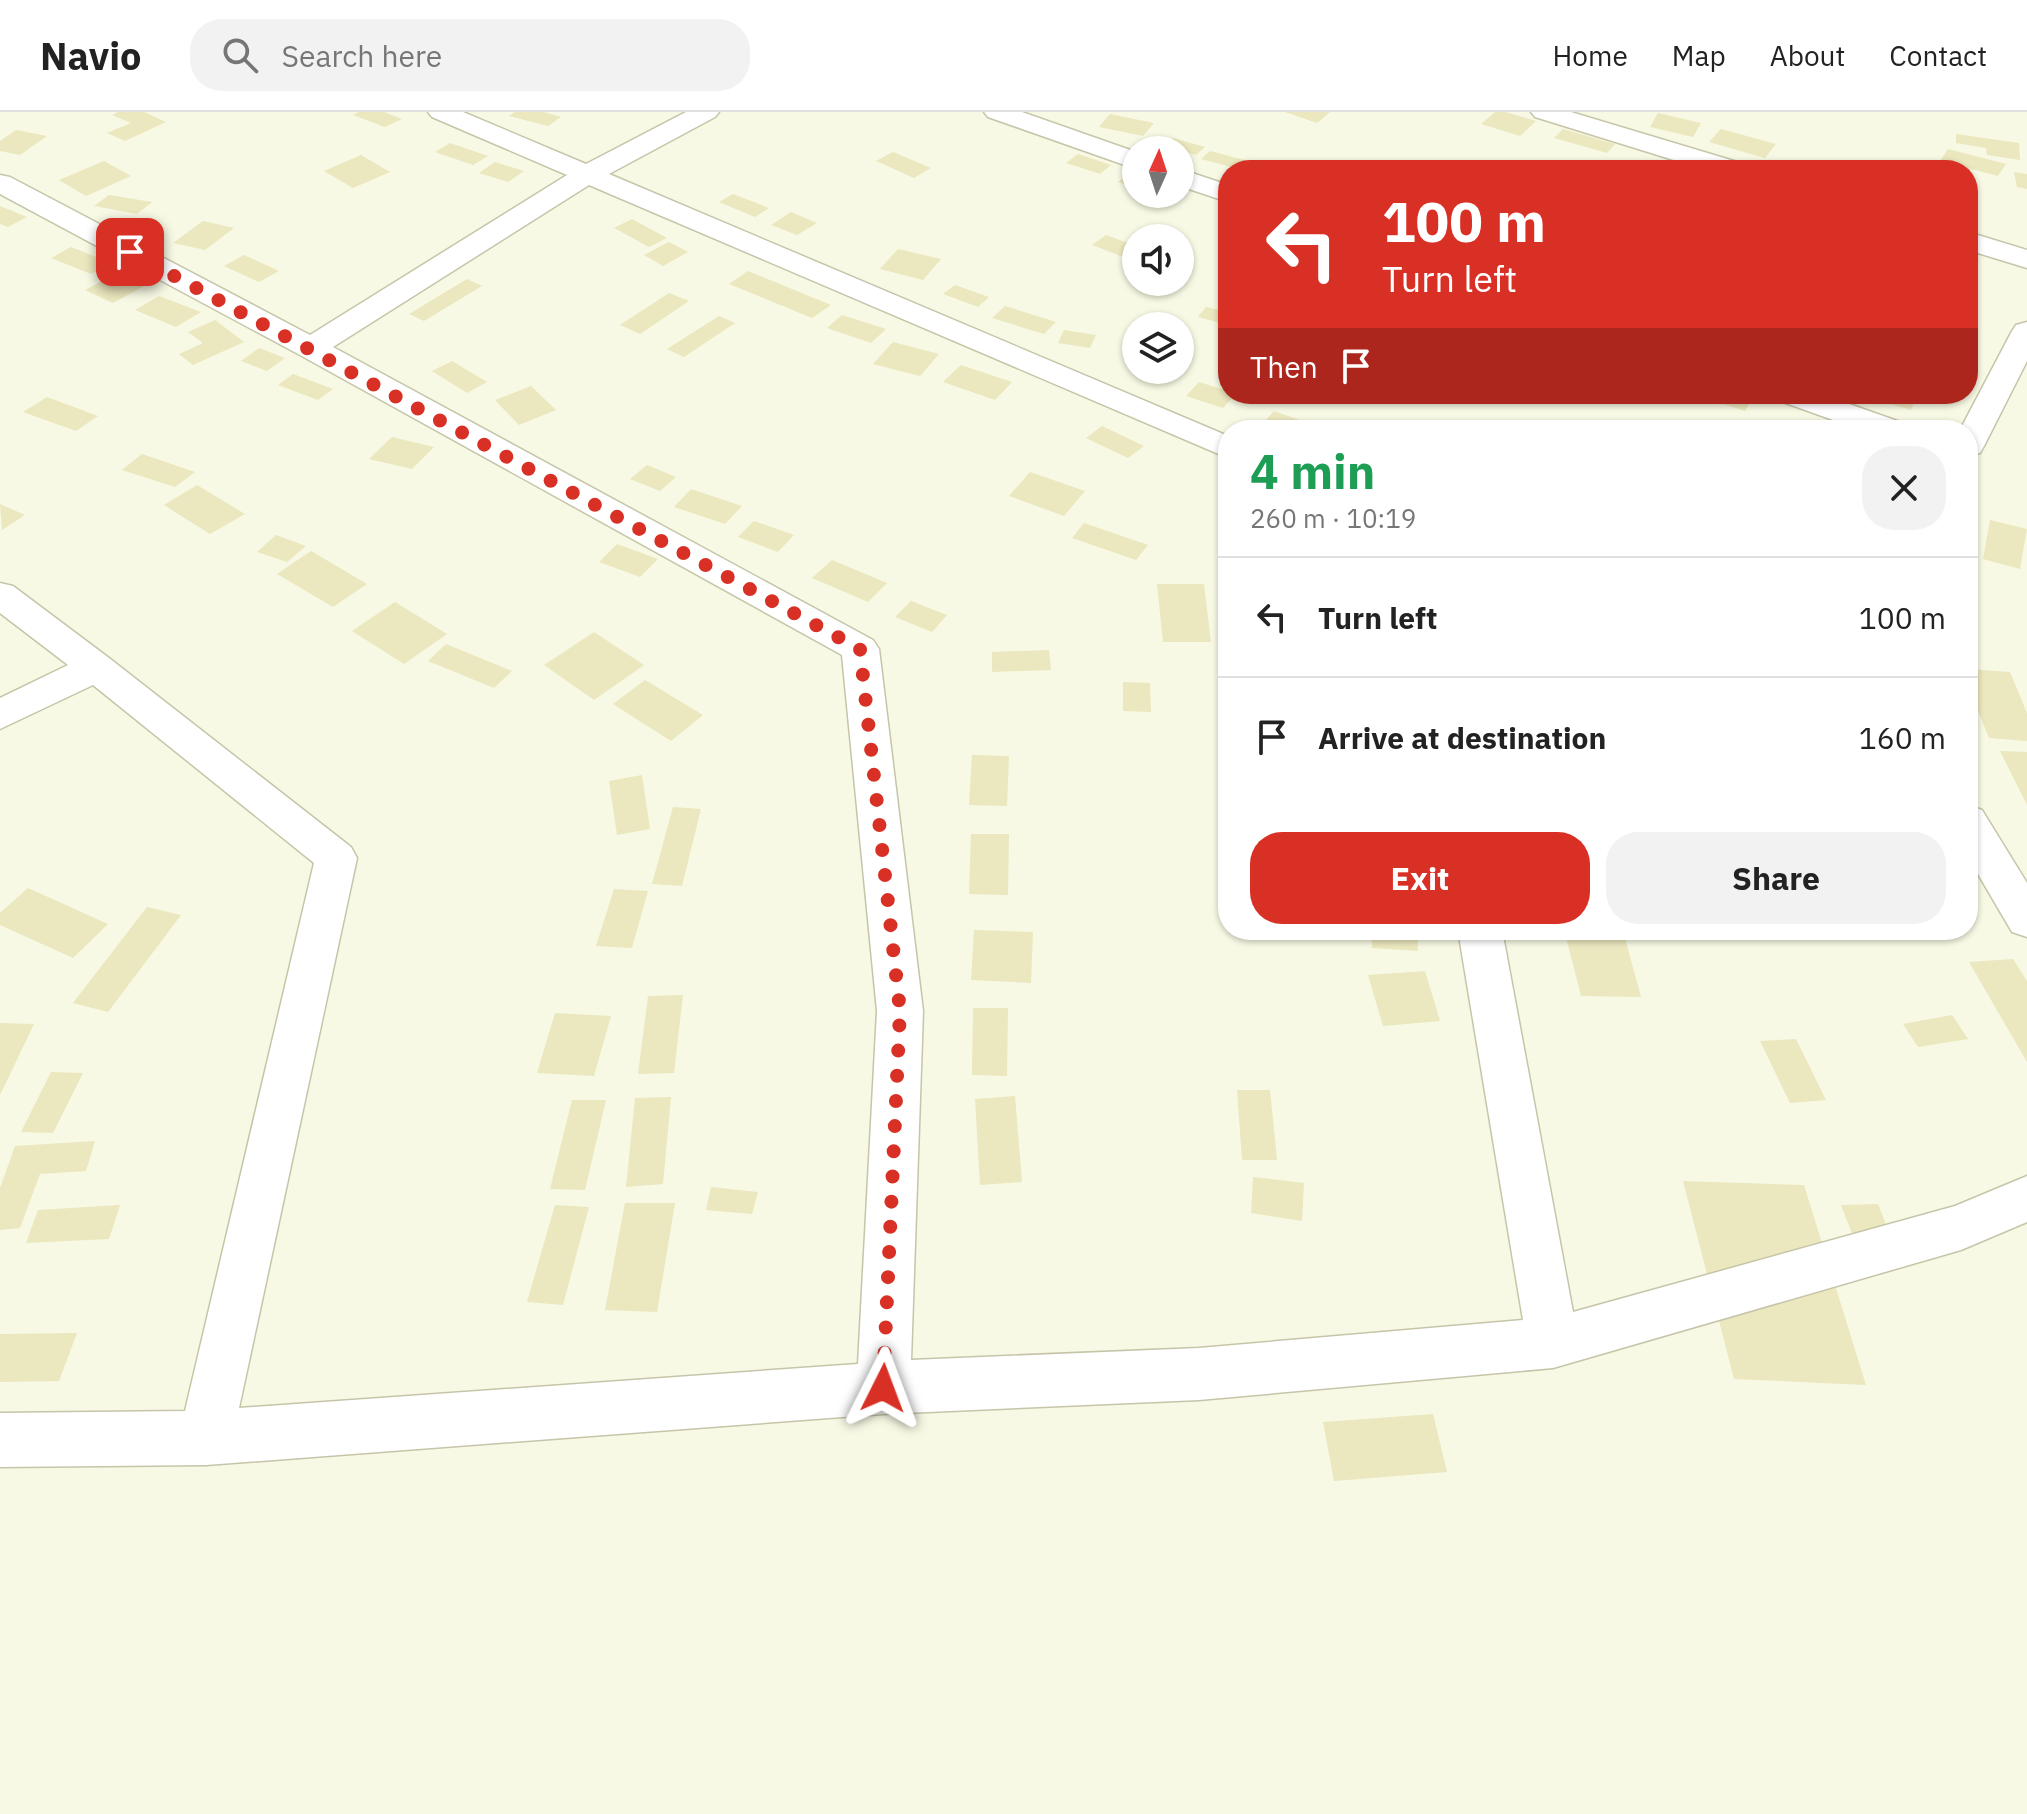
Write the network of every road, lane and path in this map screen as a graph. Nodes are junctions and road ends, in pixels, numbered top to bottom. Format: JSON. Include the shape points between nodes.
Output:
{"nodes":[{"id":1,"x":441,"y":112,"type":"edge"},
{"id":2,"x":706,"y":112,"type":"edge"},
{"id":3,"x":997,"y":112,"type":"edge"},
{"id":4,"x":1544,"y":112,"type":"edge"},
{"id":5,"x":1122,"y":156,"type":"edge"},
{"id":6,"x":1701,"y":160,"type":"edge"},
{"id":7,"x":586,"y":175,"type":"junction"},
{"id":8,"x":1194,"y":182,"type":"edge"},
{"id":9,"x":0,"y":183,"type":"edge"},
{"id":10,"x":1218,"y":190,"type":"edge"},
{"id":11,"x":1978,"y":244,"type":"edge"},
{"id":12,"x":2027,"y":259,"type":"edge"},
{"id":13,"x":2027,"y":331,"type":"edge"},
{"id":14,"x":311,"y":348,"type":"junction"},
{"id":15,"x":1819,"y":404,"type":"edge"},
{"id":16,"x":1864,"y":420,"type":"edge"},
{"id":17,"x":1978,"y":427,"type":"edge"},
{"id":18,"x":1218,"y":444,"type":"edge"},
{"id":19,"x":0,"y":595,"type":"edge"},
{"id":20,"x":96,"y":667,"type":"junction"},
{"id":21,"x":0,"y":715,"type":"edge"},
{"id":22,"x":1978,"y":838,"type":"edge"},
{"id":23,"x":2027,"y":920,"type":"edge"},
{"id":24,"x":1482,"y":940,"type":"edge"},
{"id":25,"x":2027,"y":1198,"type":"edge"},
{"id":26,"x":1553,"y":1343,"type":"junction"},
{"id":27,"x":883,"y":1388,"type":"junction"},
{"id":28,"x":206,"y":1438,"type":"junction"},
{"id":29,"x":0,"y":1440,"type":"edge"}],
"edges":[{"from":1,"to":7,"type":"street"},
{"from":2,"to":7,"type":"street"},
{"from":3,"to":5,"type":"street"},
{"from":4,"to":6,"type":"street"},
{"from":7,"to":14,"type":"street"},
{"from":7,"to":18,"type":"street"},
{"from":8,"to":10,"type":"street"},
{"from":9,"to":14,"type":"street"},
{"from":11,"to":12,"type":"street"},
{"from":13,"to":17,"type":"street"},
{"from":14,"to":27,"type":"street","via":[[860,649],[900,1011]]},
{"from":15,"to":16,"type":"street"},
{"from":19,"to":20,"type":"street"},
{"from":20,"to":21,"type":"street"},
{"from":20,"to":28,"type":"street","via":[[336,858]]},
{"from":22,"to":23,"type":"street"},
{"from":24,"to":26,"type":"street"},
{"from":25,"to":26,"type":"street","via":[[1961,1227]]},
{"from":26,"to":27,"type":"street","via":[[1199,1374]]},
{"from":27,"to":28,"type":"street"},
{"from":28,"to":29,"type":"street"}]}
